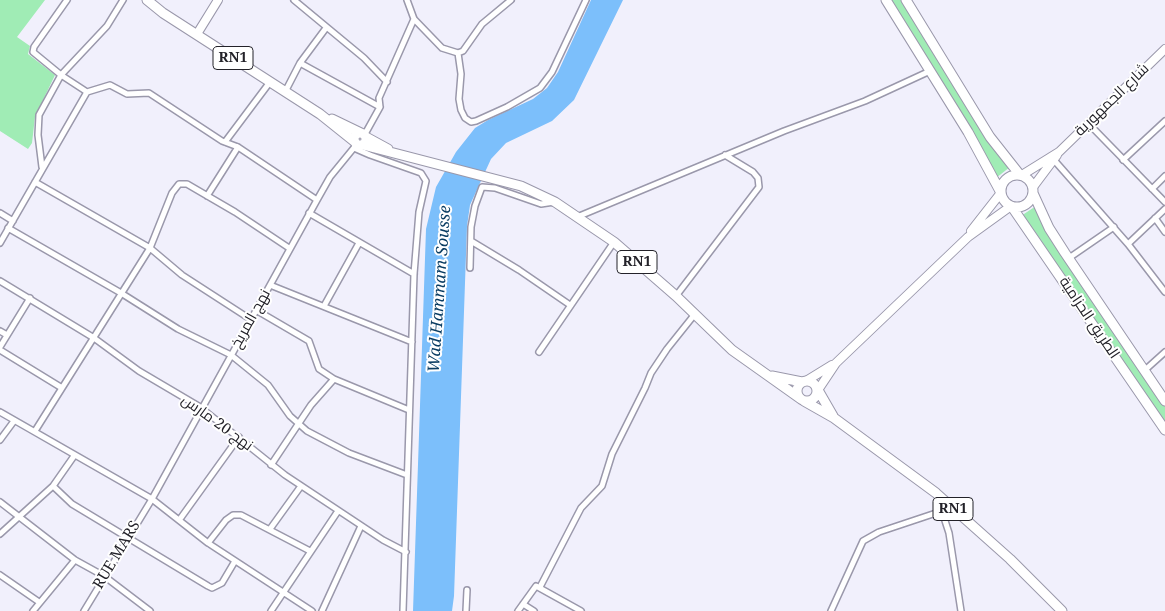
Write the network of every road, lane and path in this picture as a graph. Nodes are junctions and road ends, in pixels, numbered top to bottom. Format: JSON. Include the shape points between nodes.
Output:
{"nodes":[{"id":1,"x":67,"y":0,"type":"edge"},
{"id":2,"x":124,"y":0,"type":"edge"},
{"id":3,"x":147,"y":0,"type":"edge"},
{"id":4,"x":218,"y":0,"type":"edge"},
{"id":5,"x":294,"y":0,"type":"edge"},
{"id":6,"x":407,"y":0,"type":"edge"},
{"id":7,"x":510,"y":0,"type":"edge"},
{"id":8,"x":586,"y":0,"type":"edge"},
{"id":9,"x":886,"y":0,"type":"edge"},
{"id":10,"x":906,"y":0,"type":"edge"},
{"id":11,"x":414,"y":19,"type":"junction"},
{"id":12,"x":326,"y":28,"type":"junction"},
{"id":13,"x":197,"y":34,"type":"junction"},
{"id":14,"x":1165,"y":49,"type":"edge"},
{"id":15,"x":458,"y":53,"type":"junction"},
{"id":16,"x":300,"y":63,"type":"junction"},
{"id":17,"x":930,"y":71,"type":"junction"},
{"id":18,"x":60,"y":75,"type":"junction"},
{"id":19,"x":270,"y":82,"type":"junction"},
{"id":20,"x":387,"y":82,"type":"junction"},
{"id":21,"x":87,"y":92,"type":"junction"},
{"id":22,"x":285,"y":92,"type":"junction"},
{"id":23,"x":380,"y":107,"type":"junction"},
{"id":24,"x":1165,"y":121,"type":"edge"},
{"id":25,"x":1088,"y":123,"type":"junction"},
{"id":26,"x":360,"y":140,"type":"junction"},
{"id":27,"x":225,"y":142,"type":"junction"},
{"id":28,"x":238,"y":147,"type":"junction"},
{"id":29,"x":1059,"y":152,"type":"junction"},
{"id":30,"x":725,"y":155,"type":"junction"},
{"id":31,"x":1054,"y":160,"type":"junction"},
{"id":32,"x":1123,"y":160,"type":"junction"},
{"id":33,"x":42,"y":170,"type":"junction"},
{"id":34,"x":1021,"y":175,"type":"junction"},
{"id":35,"x":1165,"y":176,"type":"edge"},
{"id":36,"x":35,"y":182,"type":"junction"},
{"id":37,"x":1152,"y":189,"type":"junction"},
{"id":38,"x":1033,"y":190,"type":"junction"},
{"id":39,"x":1000,"y":193,"type":"junction"},
{"id":40,"x":207,"y":196,"type":"junction"},
{"id":41,"x":317,"y":200,"type":"junction"},
{"id":42,"x":554,"y":202,"type":"junction"},
{"id":43,"x":1165,"y":202,"type":"edge"},
{"id":44,"x":1012,"y":206,"type":"junction"},
{"id":45,"x":1165,"y":210,"type":"edge"},
{"id":46,"x":0,"y":212,"type":"edge"},
{"id":47,"x":309,"y":213,"type":"junction"},
{"id":48,"x":577,"y":217,"type":"junction"},
{"id":49,"x":1155,"y":218,"type":"junction"},
{"id":50,"x":13,"y":220,"type":"junction"},
{"id":51,"x":1114,"y":227,"type":"junction"},
{"id":52,"x":8,"y":228,"type":"junction"},
{"id":53,"x":1165,"y":232,"type":"edge"},
{"id":54,"x":968,"y":237,"type":"junction"},
{"id":55,"x":471,"y":241,"type":"junction"},
{"id":56,"x":614,"y":242,"type":"junction"},
{"id":57,"x":0,"y":243,"type":"edge"},
{"id":58,"x":359,"y":243,"type":"junction"},
{"id":59,"x":1128,"y":244,"type":"junction"},
{"id":60,"x":150,"y":248,"type":"junction"},
{"id":61,"x":289,"y":248,"type":"junction"},
{"id":62,"x":1069,"y":258,"type":"junction"},
{"id":63,"x":470,"y":268,"type":"dead end"},
{"id":64,"x":414,"y":274,"type":"junction"},
{"id":65,"x":0,"y":281,"type":"edge"},
{"id":66,"x":270,"y":285,"type":"junction"},
{"id":67,"x":1165,"y":292,"type":"edge"},
{"id":68,"x":121,"y":293,"type":"junction"},
{"id":69,"x":676,"y":296,"type":"junction"},
{"id":70,"x":30,"y":298,"type":"junction"},
{"id":71,"x":570,"y":305,"type":"junction"},
{"id":72,"x":324,"y":306,"type":"junction"},
{"id":73,"x":256,"y":310,"type":"junction"},
{"id":74,"x":695,"y":314,"type":"junction"},
{"id":75,"x":250,"y":319,"type":"junction"},
{"id":76,"x":0,"y":331,"type":"edge"},
{"id":77,"x":7,"y":335,"type":"junction"},
{"id":78,"x":94,"y":338,"type":"junction"},
{"id":79,"x":412,"y":342,"type":"junction"},
{"id":80,"x":0,"y":348,"type":"edge"},
{"id":81,"x":539,"y":352,"type":"dead end"},
{"id":82,"x":1165,"y":352,"type":"edge"},
{"id":83,"x":231,"y":355,"type":"junction"},
{"id":84,"x":836,"y":363,"type":"junction"},
{"id":85,"x":1145,"y":370,"type":"junction"},
{"id":86,"x":767,"y":375,"type":"junction"},
{"id":87,"x":334,"y":379,"type":"junction"},
{"id":88,"x":804,"y":381,"type":"junction"},
{"id":89,"x":62,"y":388,"type":"junction"},
{"id":90,"x":818,"y":390,"type":"junction"},
{"id":91,"x":803,"y":400,"type":"junction"},
{"id":92,"x":1165,"y":400,"type":"edge"},
{"id":93,"x":200,"y":407,"type":"junction"},
{"id":94,"x":409,"y":410,"type":"junction"},
{"id":95,"x":0,"y":412,"type":"edge"},
{"id":96,"x":834,"y":418,"type":"junction"},
{"id":97,"x":14,"y":421,"type":"junction"},
{"id":98,"x":298,"y":424,"type":"junction"},
{"id":99,"x":1165,"y":430,"type":"edge"},
{"id":100,"x":35,"y":431,"type":"junction"},
{"id":101,"x":239,"y":437,"type":"junction"},
{"id":102,"x":0,"y":440,"type":"edge"},
{"id":103,"x":74,"y":456,"type":"junction"},
{"id":104,"x":271,"y":464,"type":"junction"},
{"id":105,"x":407,"y":475,"type":"junction"},
{"id":106,"x":54,"y":486,"type":"junction"},
{"id":107,"x":302,"y":486,"type":"junction"},
{"id":108,"x":936,"y":494,"type":"junction"},
{"id":109,"x":152,"y":499,"type":"junction"},
{"id":110,"x":0,"y":502,"type":"edge"},
{"id":111,"x":338,"y":510,"type":"junction"},
{"id":112,"x":942,"y":511,"type":"junction"},
{"id":113,"x":18,"y":517,"type":"junction"},
{"id":114,"x":180,"y":519,"type":"junction"},
{"id":115,"x":361,"y":526,"type":"junction"},
{"id":116,"x":270,"y":529,"type":"junction"},
{"id":117,"x":0,"y":534,"type":"edge"},
{"id":118,"x":127,"y":536,"type":"junction"},
{"id":119,"x":208,"y":543,"type":"junction"},
{"id":120,"x":310,"y":551,"type":"junction"},
{"id":121,"x":406,"y":552,"type":"junction"},
{"id":122,"x":75,"y":560,"type":"junction"},
{"id":123,"x":235,"y":561,"type":"junction"},
{"id":124,"x":0,"y":575,"type":"edge"},
{"id":125,"x":104,"y":576,"type":"junction"},
{"id":126,"x":540,"y":587,"type":"junction"},
{"id":127,"x":466,"y":590,"type":"dead end"},
{"id":128,"x":282,"y":593,"type":"junction"},
{"id":129,"x":39,"y":602,"type":"junction"},
{"id":130,"x":523,"y":604,"type":"junction"},
{"id":131,"x":33,"y":611,"type":"edge"},
{"id":132,"x":84,"y":611,"type":"edge"},
{"id":133,"x":150,"y":611,"type":"edge"},
{"id":134,"x":271,"y":611,"type":"edge"},
{"id":135,"x":312,"y":611,"type":"edge"},
{"id":136,"x":322,"y":611,"type":"edge"},
{"id":137,"x":403,"y":611,"type":"edge"},
{"id":138,"x":466,"y":611,"type":"edge"},
{"id":139,"x":518,"y":611,"type":"edge"},
{"id":140,"x":534,"y":611,"type":"edge"},
{"id":141,"x":581,"y":611,"type":"edge"},
{"id":142,"x":831,"y":611,"type":"edge"},
{"id":143,"x":961,"y":611,"type":"edge"},
{"id":144,"x":1062,"y":611,"type":"edge"}],
"edges":[{"from":1,"to":18,"type":"street","via":[[32,50]]},
{"from":2,"to":18,"type":"street","via":[[107,26]]},
{"from":3,"to":13,"type":"main road","number":"RN1"},
{"from":4,"to":13,"type":"main road"},
{"from":5,"to":12,"type":"street"},
{"from":6,"to":11,"type":"street"},
{"from":7,"to":15,"type":"street","via":[[482,24]]},
{"from":8,"to":15,"type":"street","via":[[552,72],[540,88],[476,121],[465,118],[461,110]]},
{"from":9,"to":17,"type":"main road","name":"الطريق الحزامية"},
{"from":10,"to":34,"type":"main road","name":"الطريق الحزامية","via":[[990,137]]},
{"from":11,"to":15,"type":"street","via":[[442,48]]},
{"from":11,"to":20,"type":"street","name":"نهج المريخ"},
{"from":12,"to":16,"type":"street"},
{"from":12,"to":20,"type":"street","via":[[364,58]]},
{"from":13,"to":19,"type":"main road","number":"RN1"},
{"from":14,"to":25,"type":"main road","name":"شارع الجمهورية"},
{"from":16,"to":22,"type":"street"},
{"from":16,"to":23,"type":"street"},
{"from":17,"to":30,"type":"street","via":[[865,101]]},
{"from":17,"to":39,"type":"main road","name":"الطريق الحزامية","via":[[968,132]]},
{"from":18,"to":21,"type":"street"},
{"from":18,"to":33,"type":"street","via":[[39,115]]},
{"from":19,"to":22,"type":"main road","number":"RN1"},
{"from":19,"to":27,"type":"street"},
{"from":20,"to":23,"type":"street","name":"نهج المريخ","via":[[379,98]]},
{"from":21,"to":27,"type":"street","via":[[110,85],[127,94],[149,93]]},
{"from":21,"to":33,"type":"street"},
{"from":22,"to":26,"type":"main road","number":"RN1"},
{"from":23,"to":26,"type":"street","name":"نهج المريخ"},
{"from":24,"to":32,"type":"street"},
{"from":25,"to":29,"type":"main road","name":"شارع الجمهورية"},
{"from":25,"to":32,"type":"street"},
{"from":26,"to":41,"type":"street","name":"نهج المريخ"},
{"from":26,"to":42,"type":"main road","number":"RN1","via":[[397,155],[521,186]]},
{"from":26,"to":64,"type":"street","via":[[370,155],[424,176]]},
{"from":27,"to":28,"type":"street"},
{"from":28,"to":40,"type":"street"},
{"from":28,"to":41,"type":"street"},
{"from":29,"to":31,"type":"main road","name":"شارع الجمهورية"},
{"from":29,"to":34,"type":"main road","name":"شارع الجمهورية"},
{"from":30,"to":48,"type":"street"},
{"from":30,"to":69,"type":"street","via":[[753,172],[759,187]]},
{"from":31,"to":38,"type":"main road","name":"شارع الجمهورية"},
{"from":31,"to":51,"type":"street"},
{"from":32,"to":37,"type":"street"},
{"from":33,"to":36,"type":"street"},
{"from":34,"to":38,"type":"main road","name":"الطريق الحزامية","via":[[1029,180]]},
{"from":34,"to":39,"type":"main road","via":[[1005,179]]},
{"from":35,"to":37,"type":"street"},
{"from":36,"to":50,"type":"street"},
{"from":36,"to":60,"type":"street"},
{"from":37,"to":43,"type":"street"},
{"from":38,"to":44,"type":"main road","via":[[1026,204]]},
{"from":38,"to":62,"type":"main road","name":"الطريق الحزامية","via":[[1049,228]]},
{"from":39,"to":44,"type":"main road","name":"الطريق الحزامية"},
{"from":39,"to":54,"type":"main road"},
{"from":40,"to":60,"type":"street","via":[[187,184],[177,186]]},
{"from":40,"to":61,"type":"street"},
{"from":41,"to":47,"type":"street","name":"نهج المريخ"},
{"from":42,"to":48,"type":"main road","number":"RN1"},
{"from":42,"to":55,"type":"street","via":[[541,204],[495,188],[482,187],[475,206]]},
{"from":44,"to":54,"type":"main road"},
{"from":44,"to":99,"type":"main road","name":"الطريق الحزامية"},
{"from":45,"to":49,"type":"street"},
{"from":46,"to":50,"type":"street"},
{"from":47,"to":58,"type":"street"},
{"from":47,"to":61,"type":"street","name":"نهج المريخ"},
{"from":48,"to":56,"type":"main road","number":"RN1"},
{"from":49,"to":53,"type":"street"},
{"from":49,"to":59,"type":"street"},
{"from":50,"to":52,"type":"street"},
{"from":51,"to":59,"type":"street"},
{"from":51,"to":62,"type":"street"},
{"from":52,"to":57,"type":"street"},
{"from":52,"to":68,"type":"street"},
{"from":54,"to":84,"type":"main road"},
{"from":55,"to":63,"type":"street"},
{"from":55,"to":71,"type":"street"},
{"from":56,"to":69,"type":"main road","number":"RN1"},
{"from":56,"to":71,"type":"street"},
{"from":58,"to":64,"type":"street"},
{"from":58,"to":72,"type":"street"},
{"from":59,"to":67,"type":"street"},
{"from":60,"to":68,"type":"street"},
{"from":60,"to":75,"type":"street","via":[[182,275]]},
{"from":61,"to":66,"type":"street","name":"نهج المريخ"},
{"from":62,"to":85,"type":"main road","name":"الطريق الحزامية"},
{"from":64,"to":79,"type":"street"},
{"from":65,"to":70,"type":"street","name":"نهج 20 مارس"},
{"from":66,"to":72,"type":"street"},
{"from":66,"to":73,"type":"street","name":"نهج المريخ"},
{"from":68,"to":78,"type":"street"},
{"from":68,"to":83,"type":"street","via":[[178,329]]},
{"from":69,"to":74,"type":"main road","number":"RN1"},
{"from":70,"to":77,"type":"street"},
{"from":70,"to":78,"type":"street","name":"نهج 20 مارس"},
{"from":71,"to":81,"type":"street"},
{"from":72,"to":79,"type":"street"},
{"from":73,"to":75,"type":"street","name":"نهج المريخ"},
{"from":73,"to":87,"type":"street","via":[[309,341],[319,369]]},
{"from":74,"to":86,"type":"main road","number":"RN1","via":[[732,350]]},
{"from":74,"to":126,"type":"street","via":[[651,373],[612,454],[602,486],[581,508]]},
{"from":75,"to":83,"type":"street","name":"نهج المريخ"},
{"from":76,"to":77,"type":"street"},
{"from":77,"to":80,"type":"street"},
{"from":78,"to":89,"type":"street"},
{"from":78,"to":93,"type":"street","name":"نهج 20 مارس","via":[[139,371]]},
{"from":79,"to":94,"type":"street"},
{"from":80,"to":89,"type":"street"},
{"from":82,"to":85,"type":"street"},
{"from":83,"to":93,"type":"street","name":"نهج المريخ"},
{"from":83,"to":98,"type":"street","via":[[268,385]]},
{"from":84,"to":88,"type":"main road"},
{"from":84,"to":90,"type":"main road"},
{"from":85,"to":92,"type":"main road","name":"الطريق الحزامية"},
{"from":86,"to":88,"type":"main road","number":"RN1"},
{"from":86,"to":91,"type":"main road","number":"RN1"},
{"from":87,"to":94,"type":"street"},
{"from":87,"to":98,"type":"street"},
{"from":88,"to":90,"type":"main road","number":"RN1","via":[[813,382]]},
{"from":88,"to":91,"type":"main road","via":[[797,388]]},
{"from":89,"to":100,"type":"street"},
{"from":90,"to":91,"type":"main road","via":[[815,397]]},
{"from":90,"to":96,"type":"main road","number":"RN1"},
{"from":91,"to":96,"type":"main road","number":"RN1"},
{"from":93,"to":101,"type":"street","name":"نهج 20 مارس"},
{"from":93,"to":109,"type":"street","name":"نهج المريخ"},
{"from":94,"to":105,"type":"street"},
{"from":95,"to":97,"type":"street"},
{"from":96,"to":108,"type":"main road","number":"RN1"},
{"from":97,"to":100,"type":"street"},
{"from":97,"to":102,"type":"street"},
{"from":98,"to":104,"type":"street"},
{"from":98,"to":105,"type":"street","via":[[349,454]]},
{"from":100,"to":103,"type":"street"},
{"from":101,"to":104,"type":"street","name":"نهج 20 مارس"},
{"from":101,"to":114,"type":"street"},
{"from":103,"to":106,"type":"street"},
{"from":103,"to":109,"type":"street"},
{"from":104,"to":107,"type":"street","name":"نهج 20 مارس"},
{"from":105,"to":121,"type":"street"},
{"from":106,"to":113,"type":"street"},
{"from":106,"to":118,"type":"street","via":[[72,504]]},
{"from":107,"to":111,"type":"street","name":"نهج 20 مارس"},
{"from":107,"to":116,"type":"street"},
{"from":108,"to":112,"type":"street"},
{"from":108,"to":144,"type":"main road","number":"RN1","via":[[1010,559]]},
{"from":109,"to":114,"type":"street"},
{"from":109,"to":118,"type":"street","name":"RUE MARS"},
{"from":110,"to":113,"type":"street"},
{"from":111,"to":115,"type":"street","name":"نهج 20 مارس"},
{"from":111,"to":120,"type":"street"},
{"from":112,"to":142,"type":"street","via":[[879,532],[864,542]]},
{"from":112,"to":143,"type":"street","via":[[954,558]]},
{"from":113,"to":117,"type":"street"},
{"from":113,"to":122,"type":"street"},
{"from":114,"to":119,"type":"street"},
{"from":115,"to":121,"type":"street","name":"نهج 20 مارس"},
{"from":115,"to":136,"type":"street"},
{"from":116,"to":119,"type":"street","via":[[236,515],[226,520]]},
{"from":116,"to":120,"type":"street"},
{"from":118,"to":123,"type":"street","via":[[212,588],[222,583]]},
{"from":118,"to":125,"type":"street","name":"RUE MARS"},
{"from":119,"to":123,"type":"street"},
{"from":120,"to":128,"type":"street"},
{"from":121,"to":137,"type":"street"},
{"from":122,"to":125,"type":"street"},
{"from":122,"to":129,"type":"street"},
{"from":123,"to":128,"type":"street"},
{"from":124,"to":129,"type":"street"},
{"from":125,"to":132,"type":"street","name":"RUE MARS"},
{"from":125,"to":133,"type":"street"},
{"from":126,"to":130,"type":"street","via":[[534,587]]},
{"from":126,"to":141,"type":"street"},
{"from":127,"to":138,"type":"street"},
{"from":128,"to":134,"type":"street"},
{"from":128,"to":135,"type":"street"},
{"from":129,"to":131,"type":"street"},
{"from":130,"to":139,"type":"street"},
{"from":130,"to":140,"type":"street"}]}
